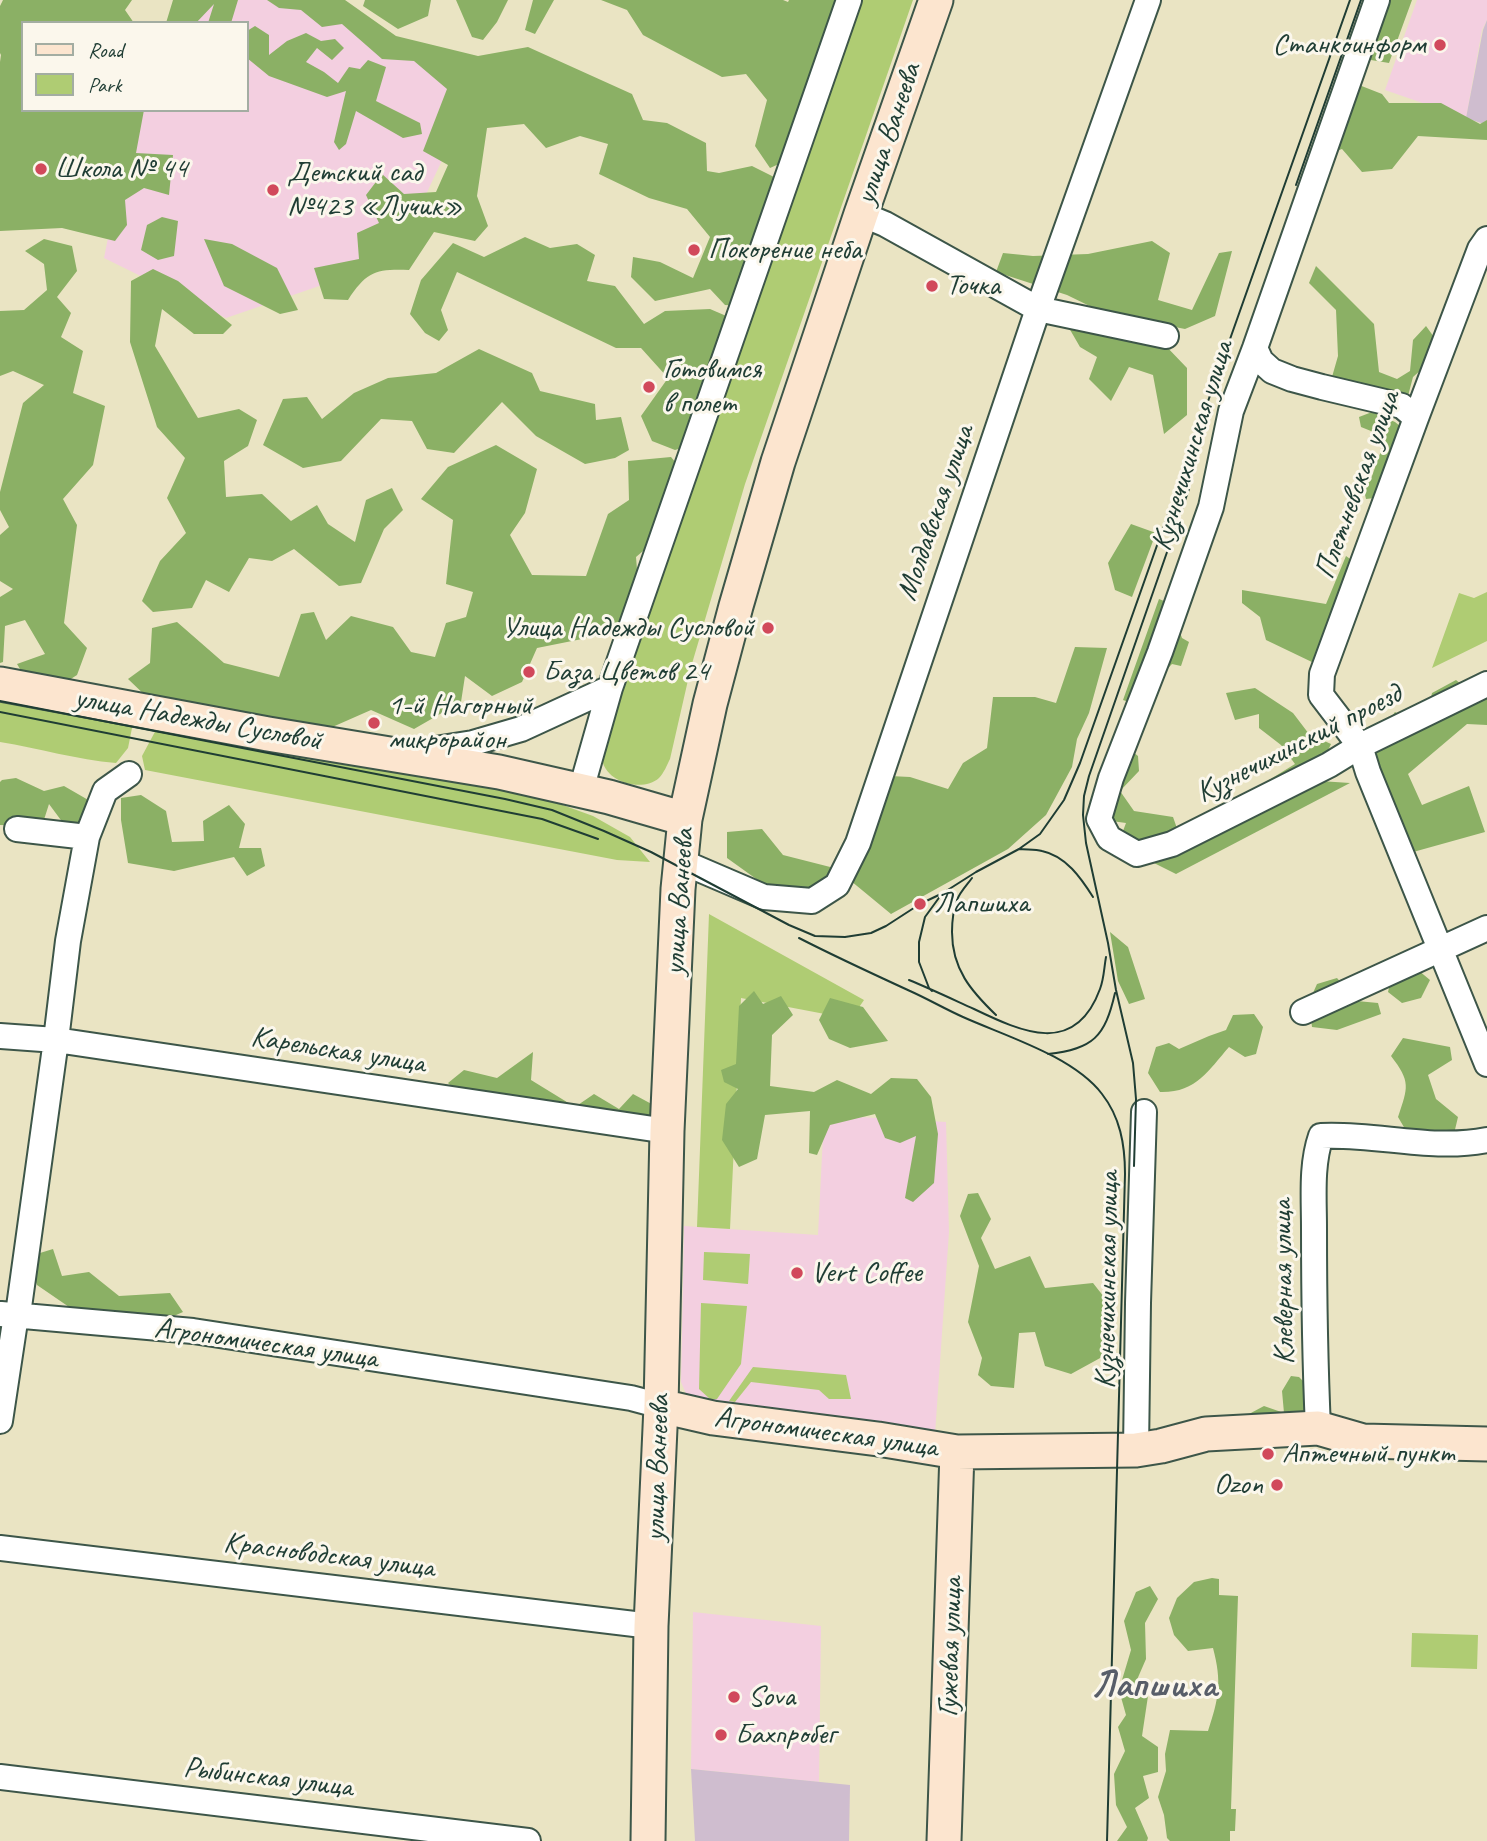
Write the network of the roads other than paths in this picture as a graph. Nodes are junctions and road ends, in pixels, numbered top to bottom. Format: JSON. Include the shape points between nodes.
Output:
{"nodes":[{"id":1,"x":849,"y":0,"type":"edge"},
{"id":2,"x":936,"y":0,"type":"edge"},
{"id":3,"x":1148,"y":0,"type":"edge"},
{"id":4,"x":1377,"y":0,"type":"edge"},
{"id":5,"x":861,"y":214,"type":"junction"},
{"id":6,"x":1487,"y":239,"type":"edge"},
{"id":7,"x":1038,"y":309,"type":"junction"},
{"id":8,"x":1166,"y":336,"type":"dead end"},
{"id":9,"x":1255,"y":348,"type":"junction"},
{"id":10,"x":1416,"y":418,"type":"junction"},
{"id":11,"x":0,"y":684,"type":"edge"},
{"id":12,"x":1487,"y":684,"type":"edge"},
{"id":13,"x":610,"y":688,"type":"junction"},
{"id":14,"x":1360,"y":746,"type":"junction"},
{"id":15,"x":396,"y":755,"type":"junction"},
{"id":16,"x":129,"y":774,"type":"dead end"},
{"id":17,"x":581,"y":790,"type":"junction"},
{"id":18,"x":685,"y":819,"type":"junction"},
{"id":19,"x":17,"y":829,"type":"dead end"},
{"id":20,"x":87,"y":836,"type":"junction"},
{"id":21,"x":1137,"y":854,"type":"joint"},
{"id":22,"x":680,"y":861,"type":"junction"},
{"id":23,"x":1487,"y":928,"type":"edge"},
{"id":24,"x":1439,"y":948,"type":"junction"},
{"id":25,"x":1303,"y":1012,"type":"dead end"},
{"id":26,"x":0,"y":1036,"type":"edge"},
{"id":27,"x":56,"y":1040,"type":"junction"},
{"id":28,"x":1487,"y":1064,"type":"edge"},
{"id":29,"x":1144,"y":1112,"type":"dead end"},
{"id":30,"x":667,"y":1131,"type":"junction"},
{"id":31,"x":1487,"y":1140,"type":"edge"},
{"id":32,"x":8,"y":1315,"type":"edge"},
{"id":33,"x":661,"y":1406,"type":"junction"},
{"id":34,"x":0,"y":1421,"type":"edge"},
{"id":35,"x":1318,"y":1428,"type":"junction"},
{"id":36,"x":1487,"y":1444,"type":"edge"},
{"id":37,"x":1136,"y":1450,"type":"junction"},
{"id":38,"x":957,"y":1452,"type":"junction"},
{"id":39,"x":0,"y":1548,"type":"edge"},
{"id":40,"x":651,"y":1626,"type":"junction"},
{"id":41,"x":0,"y":1777,"type":"edge"},
{"id":42,"x":528,"y":1841,"type":"edge"},
{"id":43,"x":648,"y":1841,"type":"edge"},
{"id":44,"x":944,"y":1841,"type":"edge"}],
"edges":[{"from":1,"to":13,"type":"street"},
{"from":2,"to":5,"type":"main road","name":"улица Ванеева"},
{"from":3,"to":7,"type":"street","name":"Молдавская улица"},
{"from":4,"to":9,"type":"street","name":"Кузнечихинская улица"},
{"from":5,"to":7,"type":"street"},
{"from":5,"to":18,"type":"main road","name":"улица Ванеева","via":[[774,475],[710,704]]},
{"from":6,"to":10,"type":"street","name":"Плетневская улица"},
{"from":7,"to":8,"type":"street"},
{"from":7,"to":22,"type":"street","name":"Молдавская улица","via":[[858,843],[836,885],[813,901],[764,897]]},
{"from":9,"to":10,"type":"street","via":[[1272,371],[1402,406]]},
{"from":9,"to":21,"type":"street","name":"Кузнечихинская улица","via":[[1231,411],[1211,507],[1099,819],[1109,838]]},
{"from":10,"to":14,"type":"street","name":"Плетневская улица","via":[[1322,674],[1321,695]]},
{"from":11,"to":15,"type":"main road","name":"улица Надежды Сусловой"},
{"from":12,"to":14,"type":"street","name":"Кузнечихинский проезд"},
{"from":13,"to":15,"type":"street","name":"улица Надежды Сусловой","via":[[521,729],[473,743]]},
{"from":13,"to":17,"type":"street"},
{"from":14,"to":21,"type":"street","name":"Кузнечихинский проезд","via":[[1172,845]]},
{"from":14,"to":24,"type":"street","name":"Плетневская улица"},
{"from":15,"to":17,"type":"main road","name":"улица Надежды Сусловой"},
{"from":16,"to":20,"type":"street","via":[[106,791]]},
{"from":17,"to":18,"type":"main road","name":"улица Надежды Сусловой"},
{"from":18,"to":22,"type":"main road","name":"улица Ванеева"},
{"from":19,"to":20,"type":"street"},
{"from":20,"to":27,"type":"street"},
{"from":22,"to":30,"type":"main road","name":"улица Ванеева"},
{"from":23,"to":24,"type":"street"},
{"from":24,"to":25,"type":"street"},
{"from":24,"to":28,"type":"street","name":"Плетневская улица"},
{"from":26,"to":27,"type":"street","name":"Карельская улица"},
{"from":27,"to":30,"type":"street","name":"Карельская улица"},
{"from":27,"to":32,"type":"street","via":[[19,1307]]},
{"from":29,"to":37,"type":"street","name":"Кузнечихинская улица"},
{"from":30,"to":33,"type":"main road","name":"улица Ванеева"},
{"from":31,"to":35,"type":"street","name":"Клеверная улица","via":[[1431,1144],[1321,1136],[1315,1153],[1314,1199]]},
{"from":32,"to":33,"type":"street","name":"Агрономическая улица","via":[[206,1333]]},
{"from":32,"to":34,"type":"street"},
{"from":33,"to":38,"type":"main road","name":"Агрономическая улица","via":[[713,1418]]},
{"from":33,"to":40,"type":"main road","name":"улица Ванеева"},
{"from":35,"to":36,"type":"main road","name":"Агрономическая улица","via":[[1363,1441]]},
{"from":35,"to":37,"type":"main road","name":"Агрономическая улица","via":[[1206,1434]]},
{"from":37,"to":38,"type":"main road","name":"Агрономическая улица"},
{"from":38,"to":44,"type":"main road","name":"Гужевая улица"},
{"from":39,"to":40,"type":"street","name":"Красноводская улица"},
{"from":40,"to":43,"type":"main road","name":"улица Ванеева"},
{"from":41,"to":42,"type":"street","name":"Рыбинская улица"}]}
